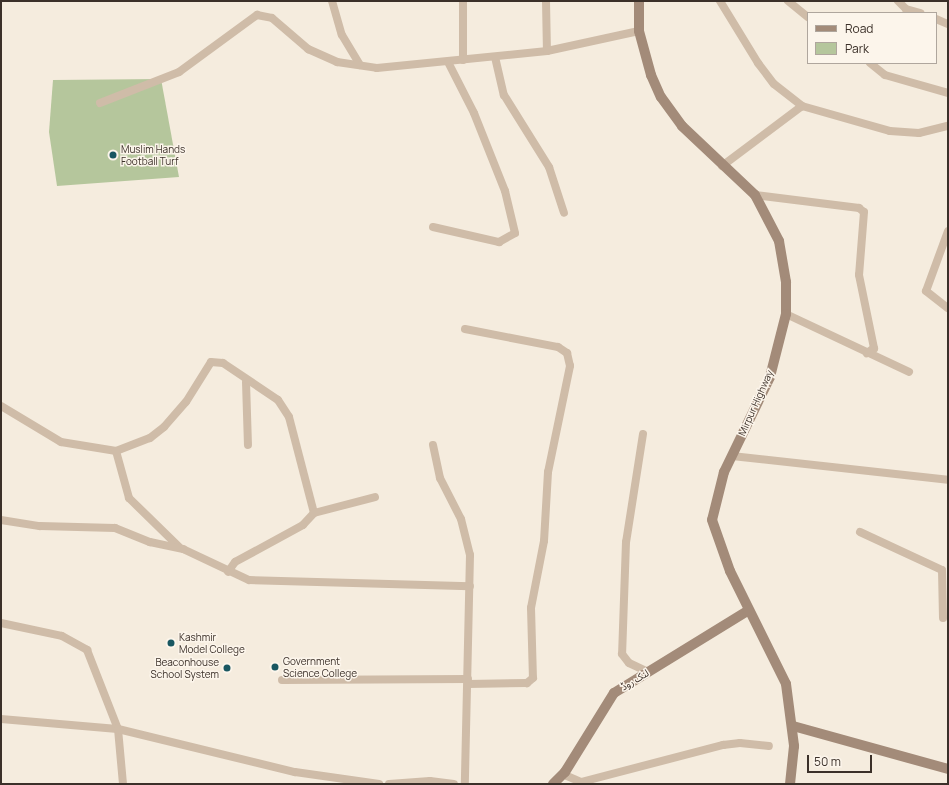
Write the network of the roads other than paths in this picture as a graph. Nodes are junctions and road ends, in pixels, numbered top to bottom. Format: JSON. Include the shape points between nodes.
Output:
{"nodes":[{"id":1,"x":332,"y":1,"type":"edge"},
{"id":2,"x":463,"y":1,"type":"edge"},
{"id":3,"x":546,"y":1,"type":"edge"},
{"id":4,"x":639,"y":1,"type":"edge"},
{"id":5,"x":720,"y":1,"type":"edge"},
{"id":6,"x":788,"y":1,"type":"edge"},
{"id":7,"x":898,"y":1,"type":"edge"},
{"id":8,"x":916,"y":12,"type":"edge"},
{"id":9,"x":807,"y":16,"type":"edge"},
{"id":10,"x":937,"y":19,"type":"edge"},
{"id":11,"x":948,"y":24,"type":"edge"},
{"id":12,"x":639,"y":31,"type":"junction"},
{"id":13,"x":547,"y":51,"type":"junction"},
{"id":14,"x":495,"y":56,"type":"junction"},
{"id":15,"x":463,"y":60,"type":"junction"},
{"id":16,"x":448,"y":62,"type":"junction"},
{"id":17,"x":871,"y":64,"type":"edge"},
{"id":18,"x":360,"y":65,"type":"junction"},
{"id":19,"x":948,"y":93,"type":"edge"},
{"id":20,"x":100,"y":103,"type":"dead end"},
{"id":21,"x":802,"y":106,"type":"junction"},
{"id":22,"x":948,"y":126,"type":"edge"},
{"id":23,"x":722,"y":166,"type":"junction"},
{"id":24,"x":755,"y":195,"type":"junction"},
{"id":25,"x":564,"y":212,"type":"dead end"},
{"id":26,"x":433,"y":227,"type":"dead end"},
{"id":27,"x":948,"y":231,"type":"edge"},
{"id":28,"x":948,"y":308,"type":"edge"},
{"id":29,"x":786,"y":314,"type":"junction"},
{"id":30,"x":465,"y":329,"type":"dead end"},
{"id":31,"x":867,"y":353,"type":"junction"},
{"id":32,"x":909,"y":372,"type":"dead end"},
{"id":33,"x":246,"y":382,"type":"junction"},
{"id":34,"x":1,"y":406,"type":"edge"},
{"id":35,"x":643,"y":434,"type":"dead end"},
{"id":36,"x":248,"y":445,"type":"dead end"},
{"id":37,"x":433,"y":445,"type":"dead end"},
{"id":38,"x":116,"y":451,"type":"junction"},
{"id":39,"x":732,"y":456,"type":"junction"},
{"id":40,"x":948,"y":480,"type":"edge"},
{"id":41,"x":375,"y":497,"type":"dead end"},
{"id":42,"x":314,"y":513,"type":"junction"},
{"id":43,"x":1,"y":520,"type":"edge"},
{"id":44,"x":860,"y":532,"type":"dead end"},
{"id":45,"x":183,"y":549,"type":"junction"},
{"id":46,"x":945,"y":569,"type":"edge"},
{"id":47,"x":228,"y":572,"type":"junction"},
{"id":48,"x":470,"y":586,"type":"junction"},
{"id":49,"x":749,"y":610,"type":"junction"},
{"id":50,"x":943,"y":618,"type":"dead end"},
{"id":51,"x":1,"y":623,"type":"edge"},
{"id":52,"x":648,"y":672,"type":"junction"},
{"id":53,"x":282,"y":680,"type":"dead end"},
{"id":54,"x":468,"y":682,"type":"junction"},
{"id":55,"x":1,"y":719,"type":"edge"},
{"id":56,"x":793,"y":726,"type":"junction"},
{"id":57,"x":118,"y":729,"type":"junction"},
{"id":58,"x":769,"y":746,"type":"dead end"},
{"id":59,"x":948,"y":769,"type":"edge"},
{"id":60,"x":565,"y":772,"type":"junction"},
{"id":61,"x":123,"y":784,"type":"edge"},
{"id":62,"x":379,"y":784,"type":"edge"},
{"id":63,"x":389,"y":784,"type":"edge"},
{"id":64,"x":454,"y":784,"type":"edge"},
{"id":65,"x":465,"y":784,"type":"edge"},
{"id":66,"x":553,"y":784,"type":"edge"},
{"id":67,"x":790,"y":784,"type":"edge"}],
"edges":[{"from":1,"to":18,"type":"street","via":[[342,35]]},
{"from":2,"to":15,"type":"street"},
{"from":3,"to":13,"type":"street"},
{"from":4,"to":12,"type":"main road","name":"Mirpur Highway"},
{"from":5,"to":21,"type":"street","via":[[758,64],[774,84]]},
{"from":6,"to":9,"type":"street"},
{"from":7,"to":8,"type":"street","via":[[906,9]]},
{"from":10,"to":11,"type":"street"},
{"from":12,"to":13,"type":"street"},
{"from":12,"to":23,"type":"main road","name":"Mirpur Highway","via":[[651,75],[661,97],[682,126]]},
{"from":13,"to":14,"type":"street"},
{"from":14,"to":15,"type":"street"},
{"from":14,"to":25,"type":"street","via":[[504,95],[549,167]]},
{"from":15,"to":16,"type":"street"},
{"from":16,"to":18,"type":"street","via":[[377,68]]},
{"from":16,"to":26,"type":"street","via":[[474,113],[505,191],[515,233],[499,242]]},
{"from":17,"to":19,"type":"street","via":[[885,75]]},
{"from":18,"to":20,"type":"street","via":[[337,62],[308,49],[272,18],[257,15],[179,72]]},
{"from":21,"to":22,"type":"street","via":[[890,131],[919,133]]},
{"from":21,"to":23,"type":"street"},
{"from":23,"to":24,"type":"main road","name":"Mirpur Highway"},
{"from":24,"to":29,"type":"main road","name":"Mirpur Highway","via":[[779,241],[786,282]]},
{"from":24,"to":31,"type":"street","via":[[859,208],[864,212],[859,275],[874,348]]},
{"from":27,"to":28,"type":"street","via":[[926,291]]},
{"from":29,"to":31,"type":"street"},
{"from":29,"to":39,"type":"main road","name":"Mirpur Highway","via":[[770,376]]},
{"from":30,"to":54,"type":"street","via":[[558,347],[567,353],[570,366],[548,472],[544,541],[531,608],[533,678],[527,683]]},
{"from":31,"to":32,"type":"street"},
{"from":33,"to":36,"type":"street"},
{"from":33,"to":38,"type":"street","via":[[222,363],[211,362],[186,402],[164,428],[150,438]]},
{"from":33,"to":42,"type":"street","via":[[253,382],[286,409]]},
{"from":34,"to":38,"type":"street","via":[[61,442]]},
{"from":35,"to":52,"type":"street","via":[[626,542],[622,654],[629,663]]},
{"from":37,"to":48,"type":"street","via":[[440,478],[466,532]]},
{"from":38,"to":45,"type":"street","via":[[129,498]]},
{"from":39,"to":40,"type":"street"},
{"from":39,"to":49,"type":"main road","name":"Mirpur Highway","via":[[716,498],[712,520],[720,548]]},
{"from":41,"to":42,"type":"street"},
{"from":42,"to":47,"type":"street","via":[[303,525],[235,562]]},
{"from":43,"to":45,"type":"street","via":[[40,526],[115,528],[150,542]]},
{"from":44,"to":46,"type":"street"},
{"from":45,"to":47,"type":"street"},
{"from":46,"to":50,"type":"street"},
{"from":47,"to":48,"type":"street","via":[[267,582]]},
{"from":48,"to":54,"type":"street"},
{"from":49,"to":52,"type":"main road","name":"لنک روڈ"},
{"from":49,"to":56,"type":"main road","name":"Mirpur Highway","via":[[786,684]]},
{"from":51,"to":57,"type":"street","via":[[62,636],[86,650]]},
{"from":52,"to":60,"type":"main road","name":"لنک روڈ","via":[[614,693]]},
{"from":53,"to":54,"type":"street"},
{"from":54,"to":65,"type":"street"},
{"from":55,"to":57,"type":"street"},
{"from":56,"to":59,"type":"main road"},
{"from":56,"to":67,"type":"main road","name":"Mirpur Highway"},
{"from":57,"to":61,"type":"street"},
{"from":57,"to":62,"type":"street","via":[[295,772]]},
{"from":58,"to":60,"type":"street","via":[[740,743],[723,746],[581,782],[567,776]]},
{"from":60,"to":66,"type":"main road","name":"لنک روڈ"},
{"from":63,"to":64,"type":"street","via":[[430,781]]}]}
